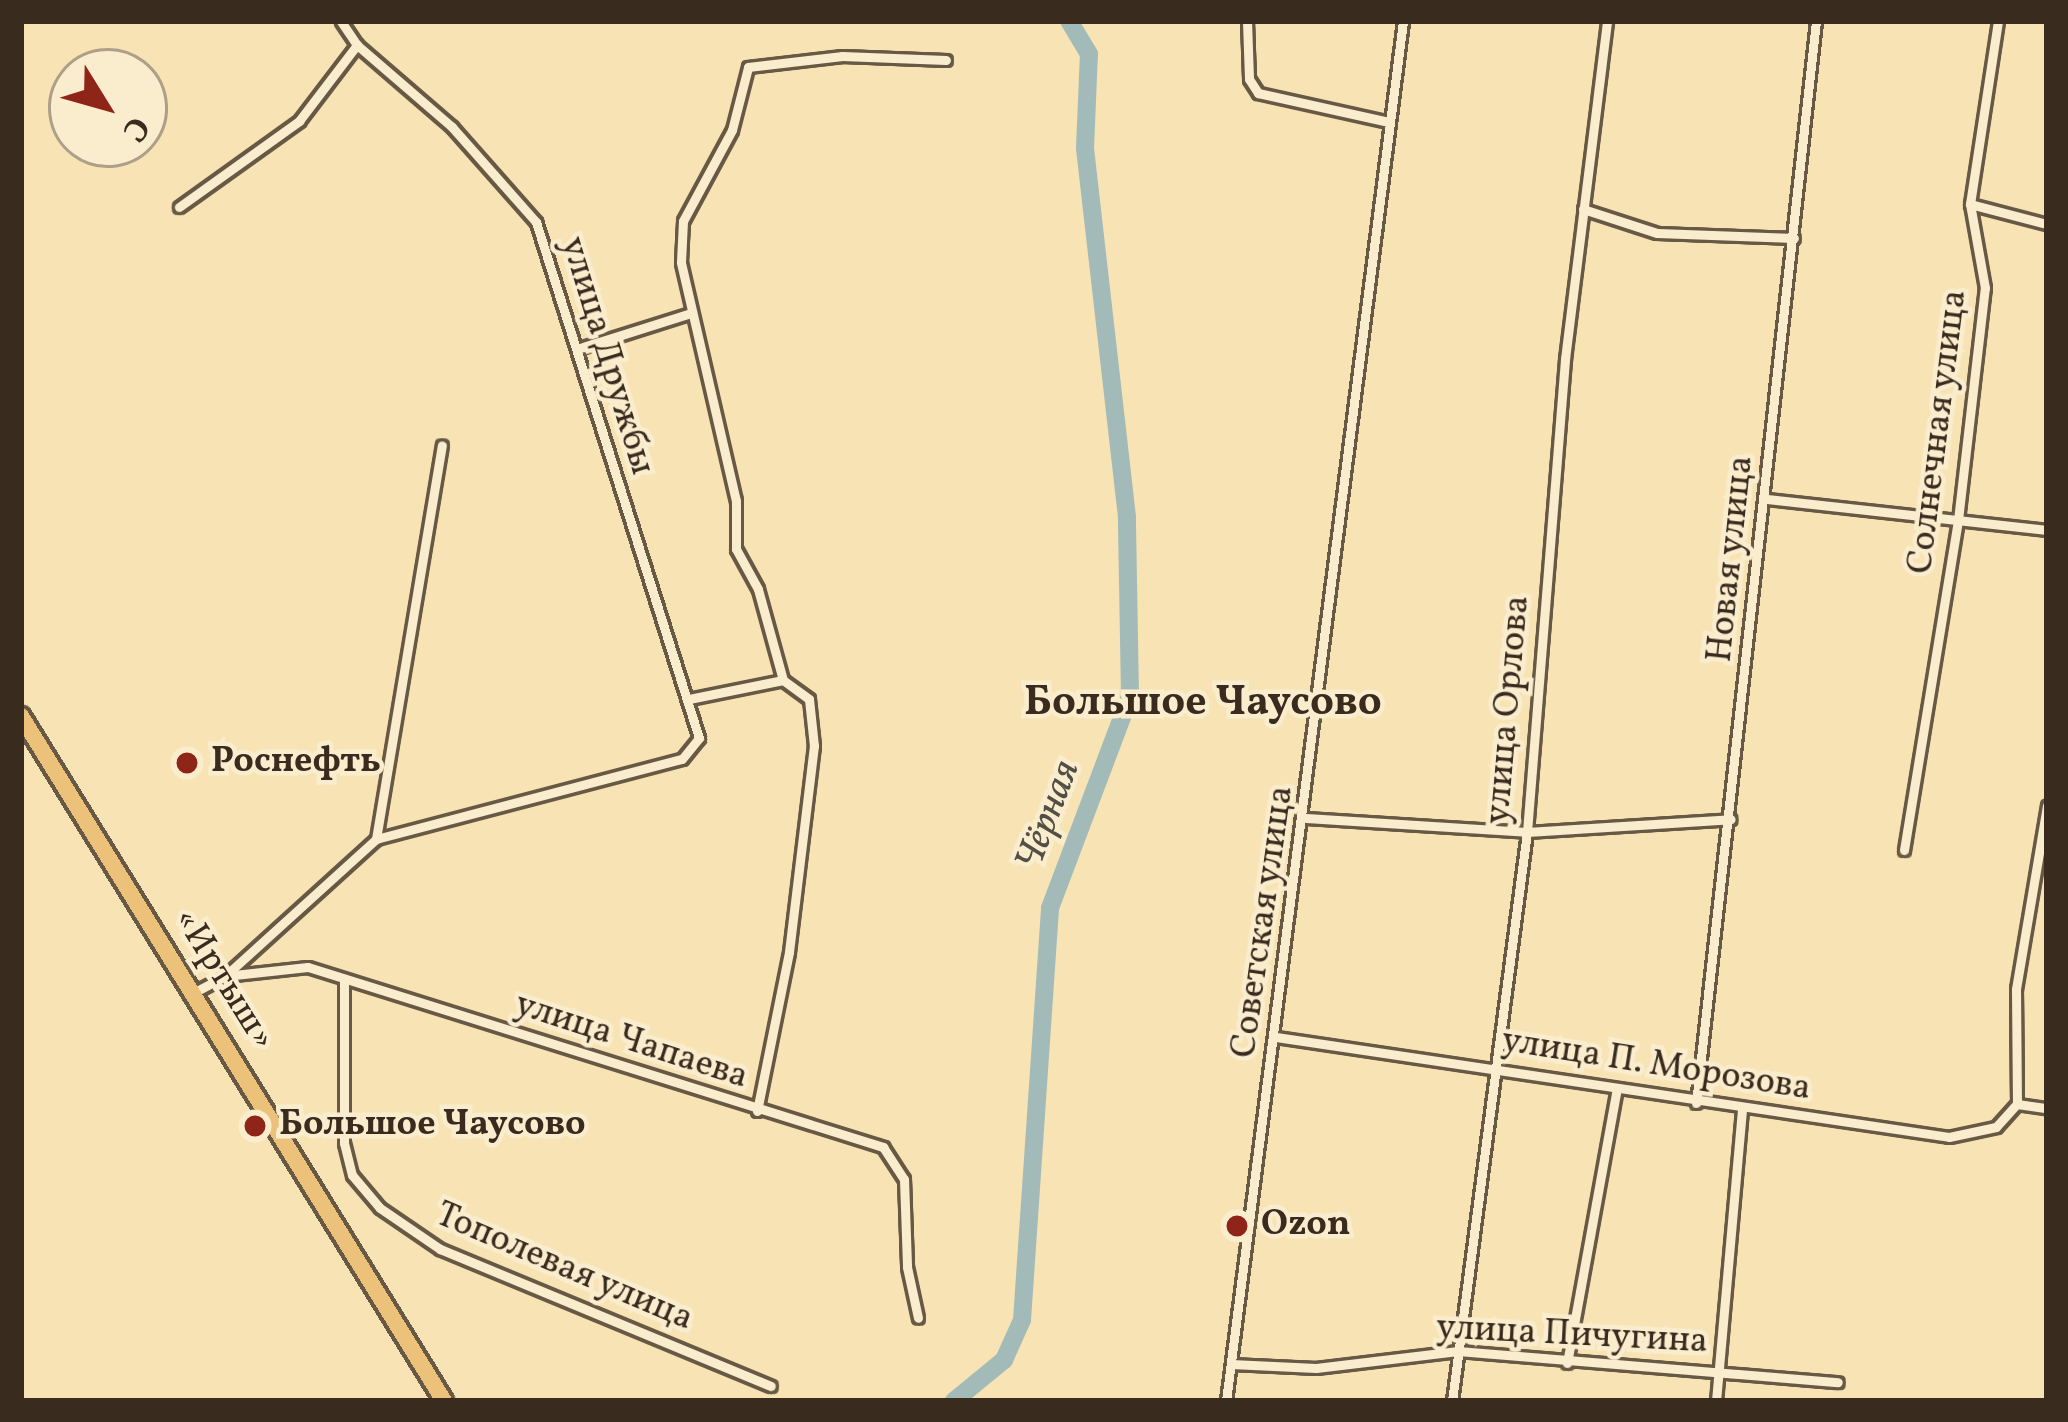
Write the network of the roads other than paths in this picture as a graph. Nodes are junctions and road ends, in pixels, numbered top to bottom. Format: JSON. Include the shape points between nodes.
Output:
{"nodes":[{"id":1,"x":341,"y":21,"type":"edge"},
{"id":2,"x":1247,"y":21,"type":"edge"},
{"id":3,"x":1403,"y":21,"type":"edge"},
{"id":4,"x":1607,"y":21,"type":"edge"},
{"id":5,"x":1816,"y":21,"type":"edge"},
{"id":6,"x":1998,"y":21,"type":"edge"},
{"id":7,"x":357,"y":45,"type":"junction"},
{"id":8,"x":946,"y":60,"type":"dead end"},
{"id":9,"x":1389,"y":122,"type":"junction"},
{"id":10,"x":1970,"y":204,"type":"junction"},
{"id":11,"x":179,"y":207,"type":"dead end"},
{"id":12,"x":1583,"y":209,"type":"junction"},
{"id":13,"x":2047,"y":224,"type":"edge"},
{"id":14,"x":1793,"y":238,"type":"junction"},
{"id":15,"x":691,"y":313,"type":"junction"},
{"id":16,"x":577,"y":349,"type":"junction"},
{"id":17,"x":442,"y":446,"type":"dead end"},
{"id":18,"x":1767,"y":499,"type":"junction"},
{"id":19,"x":1958,"y":520,"type":"junction"},
{"id":20,"x":2047,"y":530,"type":"edge"},
{"id":21,"x":783,"y":680,"type":"junction"},
{"id":22,"x":689,"y":699,"type":"junction"},
{"id":23,"x":21,"y":716,"type":"edge"},
{"id":24,"x":2047,"y":806,"type":"edge"},
{"id":25,"x":1306,"y":818,"type":"junction"},
{"id":26,"x":1730,"y":819,"type":"junction"},
{"id":27,"x":1527,"y":832,"type":"junction"},
{"id":28,"x":376,"y":839,"type":"junction"},
{"id":29,"x":1904,"y":850,"type":"dead end"},
{"id":30,"x":225,"y":976,"type":"junction"},
{"id":31,"x":344,"y":979,"type":"junction"},
{"id":32,"x":193,"y":992,"type":"junction"},
{"id":33,"x":1276,"y":1037,"type":"junction"},
{"id":34,"x":1497,"y":1068,"type":"junction"},
{"id":35,"x":1617,"y":1089,"type":"junction"},
{"id":36,"x":1696,"y":1102,"type":"junction"},
{"id":37,"x":2017,"y":1104,"type":"junction"},
{"id":38,"x":2047,"y":1108,"type":"edge"},
{"id":39,"x":1742,"y":1109,"type":"junction"},
{"id":40,"x":757,"y":1111,"type":"junction"},
{"id":41,"x":918,"y":1318,"type":"dead end"},
{"id":42,"x":1458,"y":1351,"type":"junction"},
{"id":43,"x":1567,"y":1363,"type":"junction"},
{"id":44,"x":1231,"y":1364,"type":"junction"},
{"id":45,"x":1717,"y":1370,"type":"junction"},
{"id":46,"x":1838,"y":1382,"type":"dead end"},
{"id":47,"x":771,"y":1386,"type":"dead end"},
{"id":48,"x":445,"y":1401,"type":"edge"},
{"id":49,"x":1226,"y":1401,"type":"edge"},
{"id":50,"x":1452,"y":1401,"type":"edge"},
{"id":51,"x":1716,"y":1401,"type":"edge"}],
"edges":[{"from":1,"to":7,"type":"street","name":"улица Дружбы"},
{"from":2,"to":9,"type":"street","via":[[1249,79],[1258,93]]},
{"from":3,"to":9,"type":"street","name":"Советская улица"},
{"from":4,"to":12,"type":"street","name":"улица Орлова"},
{"from":5,"to":14,"type":"street","name":"Новая улица"},
{"from":6,"to":10,"type":"street","name":"Солнечная улица"},
{"from":7,"to":11,"type":"street","via":[[284,137]]},
{"from":7,"to":16,"type":"street","name":"улица Дружбы","via":[[452,127],[524,204],[544,240]]},
{"from":8,"to":15,"type":"street","via":[[842,56],[748,67],[732,130],[683,220]]},
{"from":9,"to":25,"type":"street","name":"Советская улица"},
{"from":10,"to":13,"type":"street"},
{"from":10,"to":19,"type":"street","name":"Солнечная улица","via":[[1987,269]]},
{"from":12,"to":14,"type":"street","via":[[1657,233]]},
{"from":12,"to":27,"type":"street","name":"улица Орлова"},
{"from":14,"to":18,"type":"street","name":"Новая улица"},
{"from":15,"to":16,"type":"street"},
{"from":15,"to":21,"type":"street","via":[[736,501],[736,549],[758,589]]},
{"from":16,"to":22,"type":"street","name":"улица Дружбы"},
{"from":17,"to":28,"type":"street"},
{"from":18,"to":19,"type":"street"},
{"from":18,"to":26,"type":"street","name":"Новая улица"},
{"from":19,"to":20,"type":"street"},
{"from":19,"to":29,"type":"street","name":"Солнечная улица"},
{"from":21,"to":22,"type":"street"},
{"from":21,"to":40,"type":"street","via":[[809,699],[814,746],[789,952]]},
{"from":22,"to":28,"type":"street","name":"улица Дружбы","via":[[696,746],[682,759]]},
{"from":23,"to":32,"type":"highway","name":"«Иртыш»"},
{"from":24,"to":37,"type":"street","via":[[2016,989]]},
{"from":25,"to":27,"type":"street"},
{"from":25,"to":33,"type":"street","name":"Советская улица"},
{"from":26,"to":27,"type":"street"},
{"from":26,"to":36,"type":"street","name":"Новая улица"},
{"from":27,"to":34,"type":"street","name":"улица Орлова"},
{"from":28,"to":30,"type":"street"},
{"from":30,"to":31,"type":"street","name":"улица Чапаева","via":[[290,965]]},
{"from":30,"to":32,"type":"street","name":"улица Чапаева"},
{"from":31,"to":40,"type":"street","name":"улица Чапаева"},
{"from":31,"to":47,"type":"street","name":"Тополевая улица","via":[[343,1123],[352,1175],[380,1208],[440,1249]]},
{"from":32,"to":48,"type":"highway","name":"«Иртыш»"},
{"from":33,"to":34,"type":"street","name":"улица П. Морозова"},
{"from":33,"to":44,"type":"street","name":"Советская улица"},
{"from":34,"to":35,"type":"street","name":"улица П. Морозова"},
{"from":34,"to":42,"type":"street","name":"улица Орлова"},
{"from":35,"to":36,"type":"street","name":"улица П. Морозова"},
{"from":35,"to":43,"type":"street"},
{"from":36,"to":39,"type":"street","name":"улица П. Морозова"},
{"from":37,"to":38,"type":"street"},
{"from":37,"to":39,"type":"street","name":"улица П. Морозова","via":[[1996,1127],[1949,1137]]},
{"from":39,"to":45,"type":"street"},
{"from":40,"to":41,"type":"street","name":"улица Чапаева","via":[[894,1157],[904,1179]]},
{"from":42,"to":43,"type":"street","name":"улица Пичугина"},
{"from":42,"to":44,"type":"street","name":"улица Пичугина","via":[[1316,1368]]},
{"from":42,"to":50,"type":"street","name":"улица Орлова"},
{"from":43,"to":45,"type":"street","name":"улица Пичугина"},
{"from":44,"to":49,"type":"street","name":"Советская улица"},
{"from":45,"to":46,"type":"street","name":"улица Пичугина"},
{"from":45,"to":51,"type":"street"}]}
